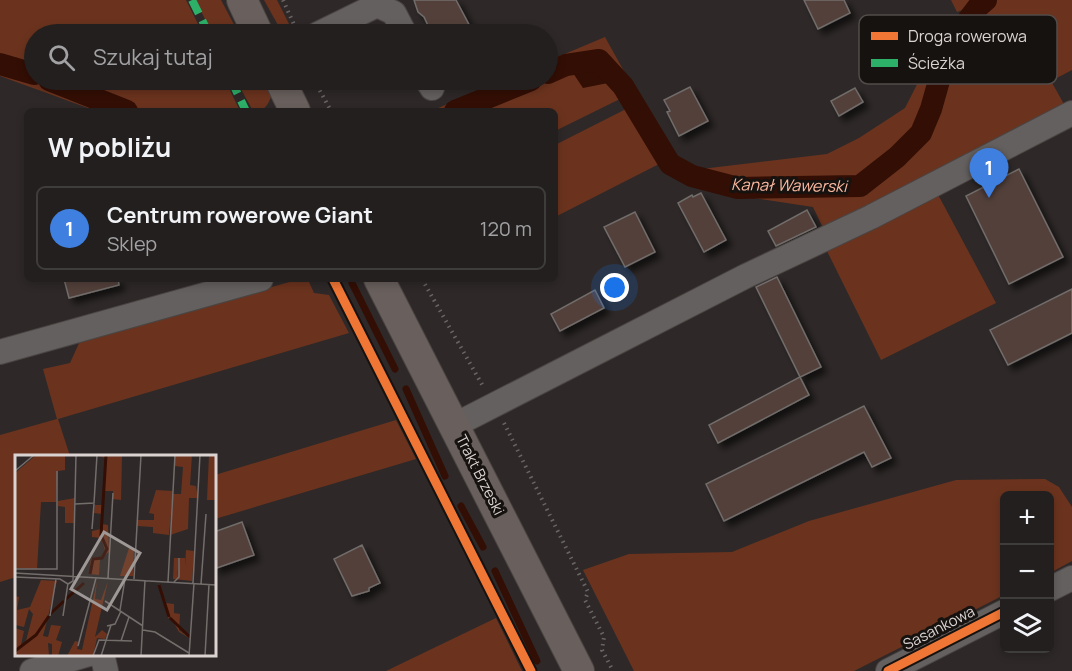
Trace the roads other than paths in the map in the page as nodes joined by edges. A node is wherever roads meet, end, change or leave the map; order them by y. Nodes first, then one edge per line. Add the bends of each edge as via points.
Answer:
1 (242, 0) edge
2 (253, 24) edge
3 (338, 24) edge
4 (400, 24) edge
5 (285, 90) edge
6 (294, 108) edge
7 (1072, 113) edge
8 (250, 282) edge
9 (381, 282) edge
10 (0, 352) edge
11 (455, 425) junction
12 (1072, 578) edge
13 (1054, 587) edge
14 (1000, 615) edge
15 (82, 656) edge
16 (102, 656) edge
17 (572, 669) edge
18 (32, 671) edge
19 (106, 671) edge
20 (888, 671) edge

1 - 2 main road
3 - 4 street via 377,5 394,13
5 - 6 main road
7 - 11 street
8 - 10 street
9 - 11 main road, Trakt Brzeski
11 - 17 main road, Trakt Brzeski
12 - 13 street
14 - 20 street, Sasankowa
15 - 18 street
16 - 19 street

